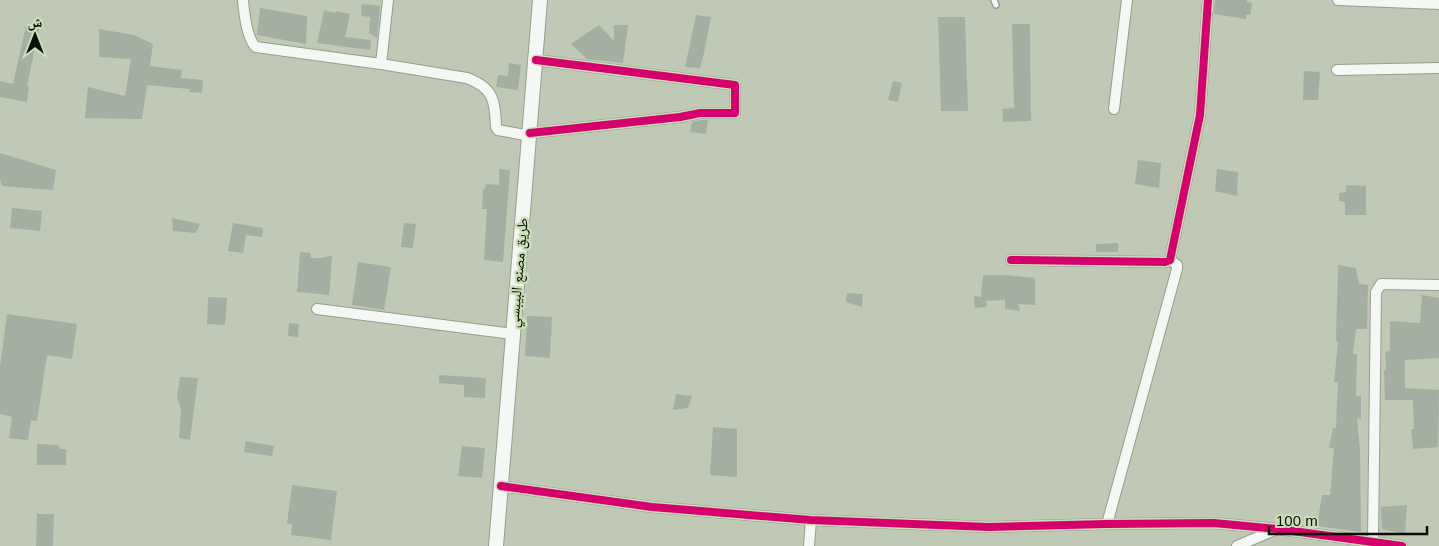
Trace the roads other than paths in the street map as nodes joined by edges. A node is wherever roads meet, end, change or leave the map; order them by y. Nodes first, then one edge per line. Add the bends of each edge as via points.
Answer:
1 (243, 0) edge
2 (388, 0) edge
3 (540, 0) edge
4 (1128, 0) edge
5 (1208, 0) edge
6 (1338, 0) edge
7 (1439, 4) edge
8 (536, 60) junction
9 (381, 64) junction
10 (1439, 68) edge
11 (1337, 70) dead end
12 (1114, 109) dead end
13 (530, 134) junction
14 (1010, 260) dead end
15 (1170, 260) junction
16 (1439, 285) edge
17 (317, 309) dead end
18 (513, 334) junction
19 (501, 486) junction
20 (811, 520) junction
21 (1107, 524) junction
22 (1278, 529) junction
23 (1373, 542) junction
24 (496, 546) edge
25 (808, 546) edge
26 (1237, 546) edge
27 (1402, 546) edge

1 - 9 street via 250,37 256,47
2 - 9 street
3 - 8 main road, طريق مصنع البيبسي
4 - 12 street
5 - 15 street via 1200,115
6 - 7 street
8 - 13 main road, طريق مصنع البيبسي
8 - 13 street via 735,85 735,113 700,113
9 - 13 street via 475,81 494,100 498,130
10 - 11 street
13 - 18 main road, طريق مصنع البيبسي
14 - 15 street
15 - 21 street via 1178,269
16 - 23 street via 1380,284 1376,292
17 - 18 street
18 - 19 main road, طريق مصنع البيبسي
19 - 20 street via 652,507
19 - 24 main road, طريق مصنع البيبسي
20 - 21 street via 990,527
20 - 25 street
21 - 22 street via 1214,523
22 - 23 street
22 - 26 street
23 - 27 street

